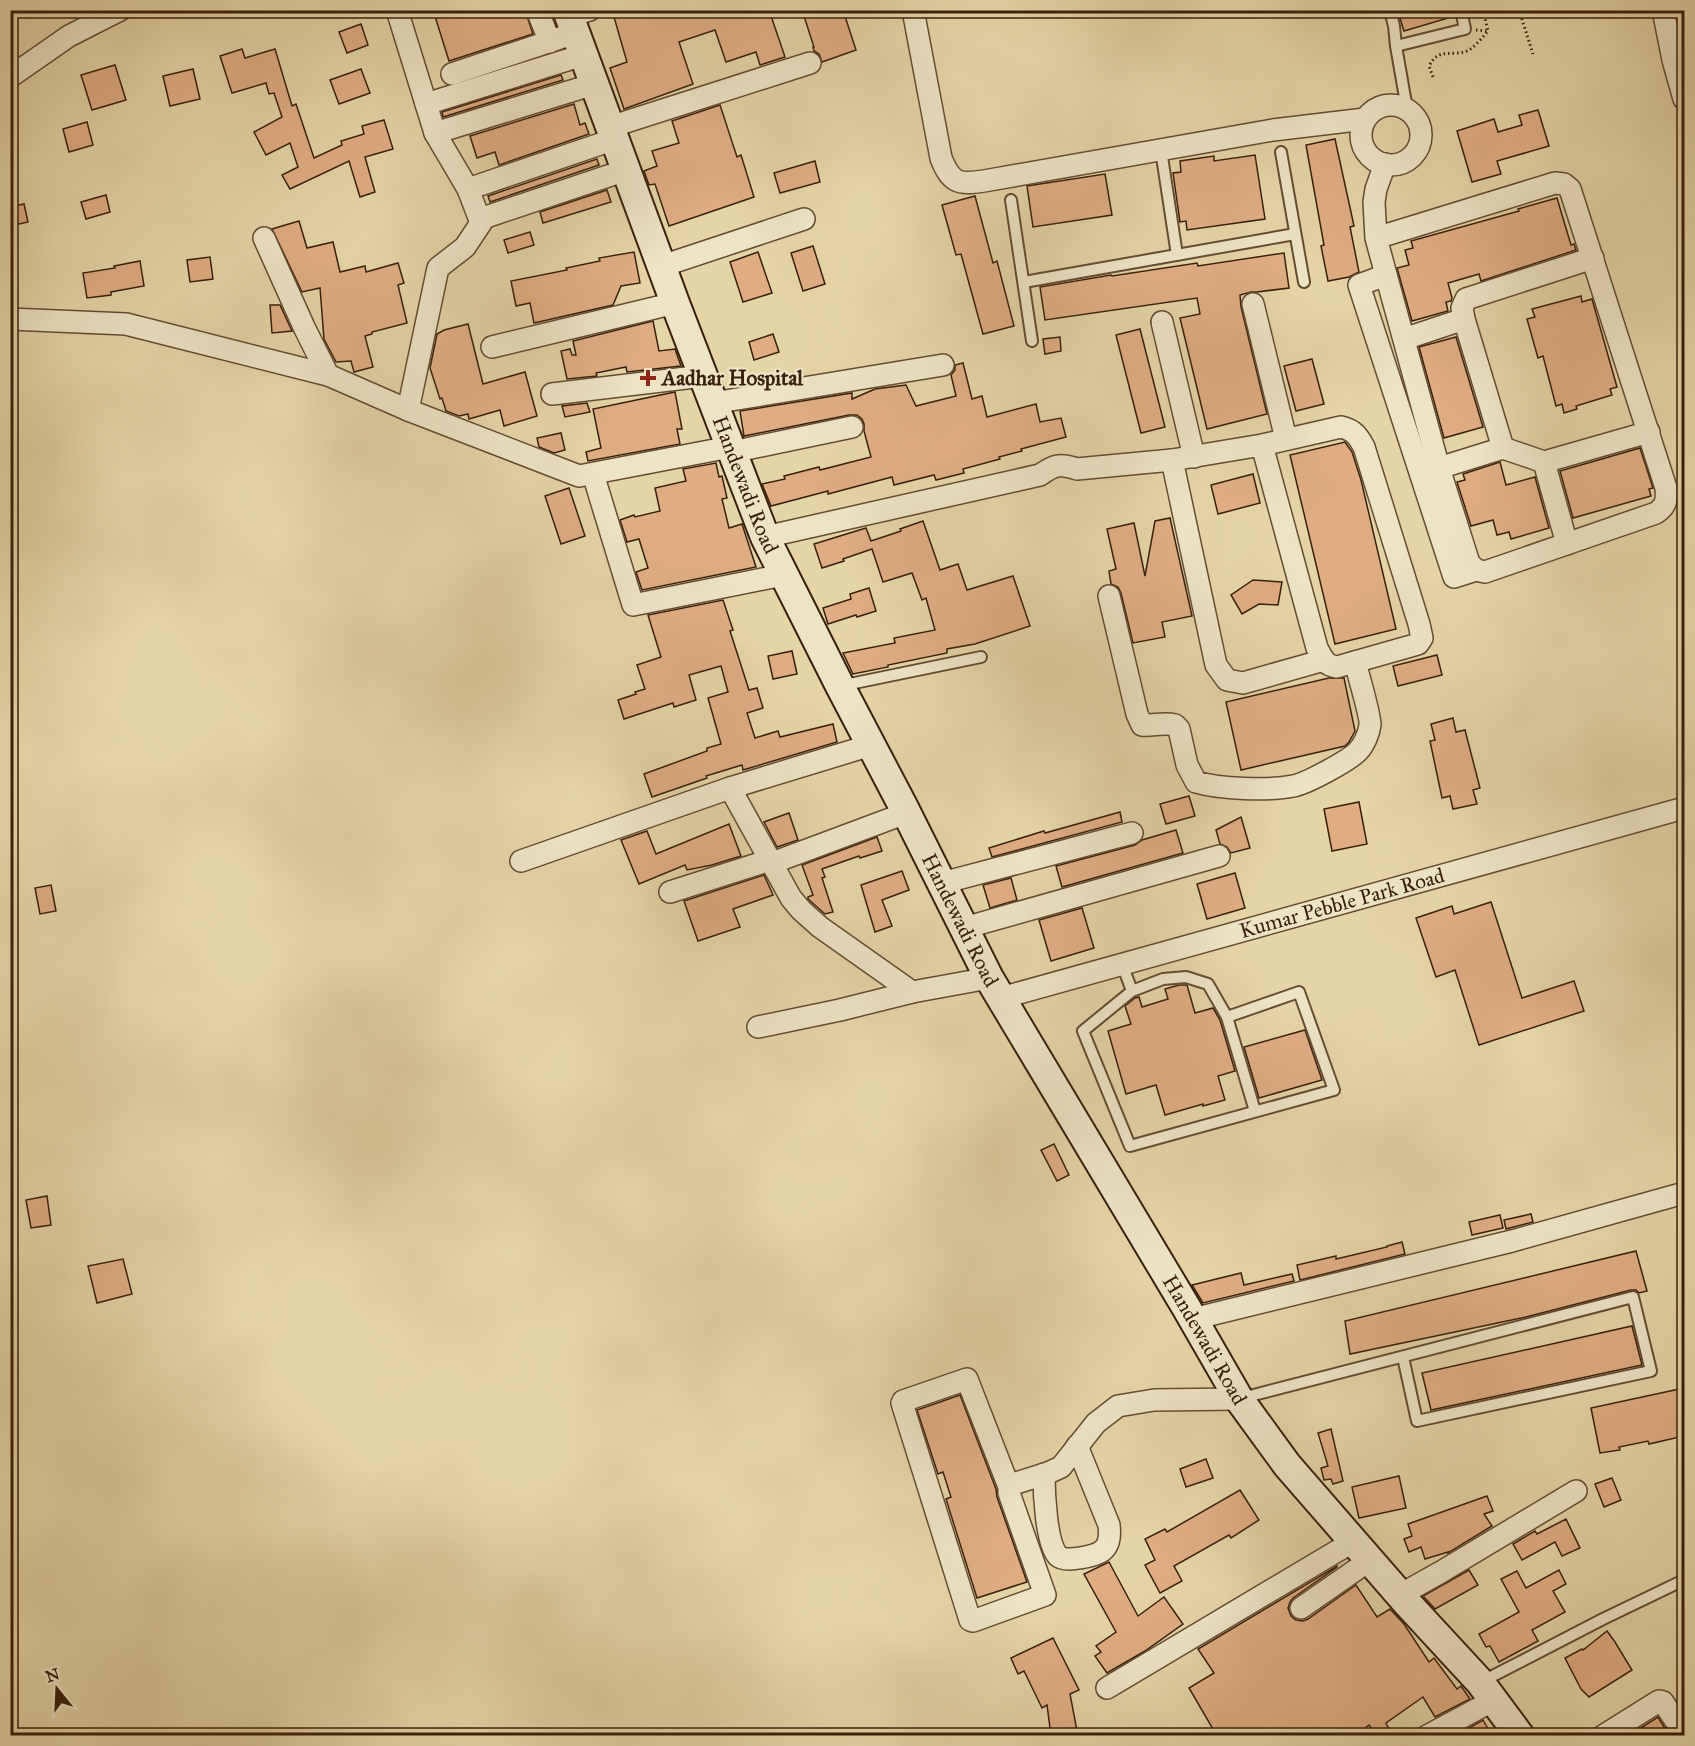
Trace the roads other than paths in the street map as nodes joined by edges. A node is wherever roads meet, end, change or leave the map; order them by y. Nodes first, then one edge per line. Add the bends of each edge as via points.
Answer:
1 (120, 10) edge
2 (398, 10) edge
3 (537, 10) edge
4 (913, 10) edge
5 (1390, 10) edge
6 (1461, 10) edge
7 (1663, 10) edge
8 (572, 28) edge
9 (1396, 46) junction
10 (810, 63) dead end
11 (453, 74) dead end
12 (10, 77) edge
13 (594, 84) junction
14 (1684, 99) edge
15 (426, 104) junction
16 (1407, 109) junction
17 (1365, 119) junction
18 (435, 133) junction
19 (613, 133) junction
20 (1161, 150) junction
21 (1281, 152) dead end
22 (1385, 164) junction
23 (626, 170) junction
24 (468, 189) junction
25 (1011, 200) dead end
26 (480, 219) junction
27 (804, 219) dead end
28 (1295, 234) junction
29 (264, 238) dead end
30 (1376, 238) junction
31 (1177, 255) junction
32 (1593, 258) junction
33 (662, 266) junction
34 (1386, 275) junction
35 (1024, 282) junction
36 (1304, 282) dead end
37 (675, 303) junction
38 (1253, 304) dead end
39 (11, 318) edge
40 (1464, 320) junction
41 (1162, 322) dead end
42 (1404, 339) junction
43 (1032, 341) dead end
44 (492, 347) dead end
45 (943, 365) dead end
46 (328, 375) junction
47 (703, 376) junction
48 (552, 394) dead end
49 (713, 403) junction
50 (408, 410) junction
51 (852, 427) dead end
52 (1649, 432) junction
53 (1286, 439) junction
54 (1262, 444) junction
55 (1503, 448) junction
56 (731, 449) junction
57 (1194, 456) junction
58 (1172, 460) junction
59 (1544, 462) junction
60 (1439, 468) junction
61 (593, 474) junction
62 (765, 537) junction
63 (1567, 544) junction
64 (1476, 570) junction
65 (783, 574) junction
66 (1109, 596) dead end
67 (981, 657) dead end
68 (1324, 660) junction
69 (1355, 662) junction
70 (840, 686) junction
71 (871, 745) junction
72 (730, 788) junction
73 (1684, 808) edge
74 (906, 813) junction
75 (1132, 833) dead end
76 (1219, 856) dead end
77 (521, 861) dead end
78 (771, 861) junction
79 (942, 884) junction
80 (670, 892) dead end
81 (964, 928) junction
82 (1122, 964) junction
83 (995, 988) junction
84 (1132, 991) junction
85 (912, 992) junction
86 (1227, 1017) junction
87 (758, 1027) dead end
88 (1255, 1112) junction
89 (1684, 1192) edge
90 (1193, 1319) junction
91 (1403, 1357) junction
92 (1239, 1399) junction
93 (1077, 1446) junction
94 (1044, 1474) junction
95 (1009, 1487) junction
96 (1576, 1491) dead end
97 (1362, 1550) junction
98 (1684, 1580) edge
99 (1400, 1595) junction
100 (1301, 1608) dead end
101 (1107, 1688) dead end
102 (1487, 1691) junction
103 (1681, 1723) edge
104 (1427, 1736) edge
105 (1521, 1736) edge
106 (1603, 1736) edge

1 - 12 street via 69,36
2 - 15 street
3 - 8 street
4 - 20 street via 941,158 947,173 956,181 971,183
5 - 9 lane
6 - 9 lane via 1466,28
7 - 14 street
8 - 11 street
8 - 13 main road, Handewadi Road
8 - 15 street
9 - 16 lane
10 - 19 street
13 - 18 street
13 - 19 main road, Handewadi Road
15 - 18 street
16 - 17 street via 1384,105
16 - 22 street via 1420,128 1416,151 1397,164
17 - 20 street
17 - 22 street via 1361,141 1374,160
18 - 24 street
19 - 23 main road, Handewadi Road
19 - 24 street
20 - 31 lane
21 - 28 lane
22 - 30 street via 1374,202
23 - 26 street
23 - 33 main road, Handewadi Road
24 - 26 street
25 - 35 lane
26 - 50 street via 465,248 438,268
27 - 33 street
28 - 31 lane
28 - 36 lane
29 - 46 street
30 - 32 street via 1555,183 1570,189
30 - 34 street
31 - 35 lane
32 - 40 street via 1466,299 1462,308
32 - 52 street
33 - 37 main road, Handewadi Road
34 - 42 street
34 - 64 street via 1359,285 1454,577
35 - 43 lane
37 - 44 street
37 - 47 main road, Handewadi Road
38 - 53 street
39 - 46 street via 126,324
40 - 42 street
40 - 55 street
41 - 57 street
42 - 60 street
45 - 49 street
46 - 50 street
47 - 48 street
47 - 49 main road, Handewadi Road
49 - 56 main road, Handewadi Road
50 - 61 street via 579,476
51 - 56 street
52 - 59 street
52 - 63 street via 1666,488 1665,507
53 - 54 street
53 - 69 street via 1334,427 1352,429 1364,447 1395,547 1422,638 1410,648
54 - 57 street
54 - 68 street via 1317,648
55 - 59 street
55 - 60 street
56 - 61 street
56 - 62 main road, Handewadi Road
57 - 58 street
58 - 62 street via 1077,469 1064,465 1040,475
58 - 68 street via 1216,664 1227,680 1243,683
59 - 63 street
60 - 64 street via 1465,554
61 - 65 street via 633,605
62 - 65 main road, Handewadi Road
63 - 64 street via 1485,572
65 - 70 main road, Handewadi Road
66 - 69 street via 1142,725 1175,724 1196,782 1211,786 1294,786 1321,775 1358,751 1371,724
67 - 70 lane
68 - 69 street via 1337,667
70 - 71 main road, Handewadi Road
71 - 72 street
71 - 74 main road, Handewadi Road
72 - 77 street
72 - 78 street
73 - 82 street, Kumar Pebble Park Road
74 - 78 street
74 - 79 main road, Handewadi Road
75 - 79 street
76 - 81 street
78 - 80 street
78 - 85 street via 801,910
79 - 81 main road, Handewadi Road
81 - 83 main road, Handewadi Road
82 - 83 street, Kumar Pebble Park Road
82 - 84 lane
83 - 85 street, Kumar Pebble Park Road
83 - 90 main road, Handewadi Road
84 - 86 lane via 1163,979 1185,976 1209,984
84 - 88 lane via 1083,1031 1130,1146
85 - 87 street, Kumar Pebble Park Road
86 - 88 lane
86 - 88 lane via 1299,992 1334,1090
89 - 90 street via 1512,1241
90 - 92 main road, Handewadi Road
91 - 91 lane via 1417,1421 1651,1371 1633,1297
91 - 92 lane
92 - 93 street via 1154,1400 1118,1406
92 - 97 main road, Handewadi Road via 1287,1466
93 - 94 street via 1061,1467
93 - 94 street via 1109,1525 1110,1535 1102,1551 1071,1560 1057,1555 1044,1500
94 - 95 street
95 - 95 street via 967,1379 903,1401 973,1621 1045,1595
96 - 99 street
97 - 99 main road, Handewadi Road
97 - 100 street
97 - 101 street
98 - 102 lane via 1603,1618
99 - 102 main road, Handewadi Road
102 - 104 street
102 - 105 main road, Handewadi Road
103 - 106 street via 1659,1701

